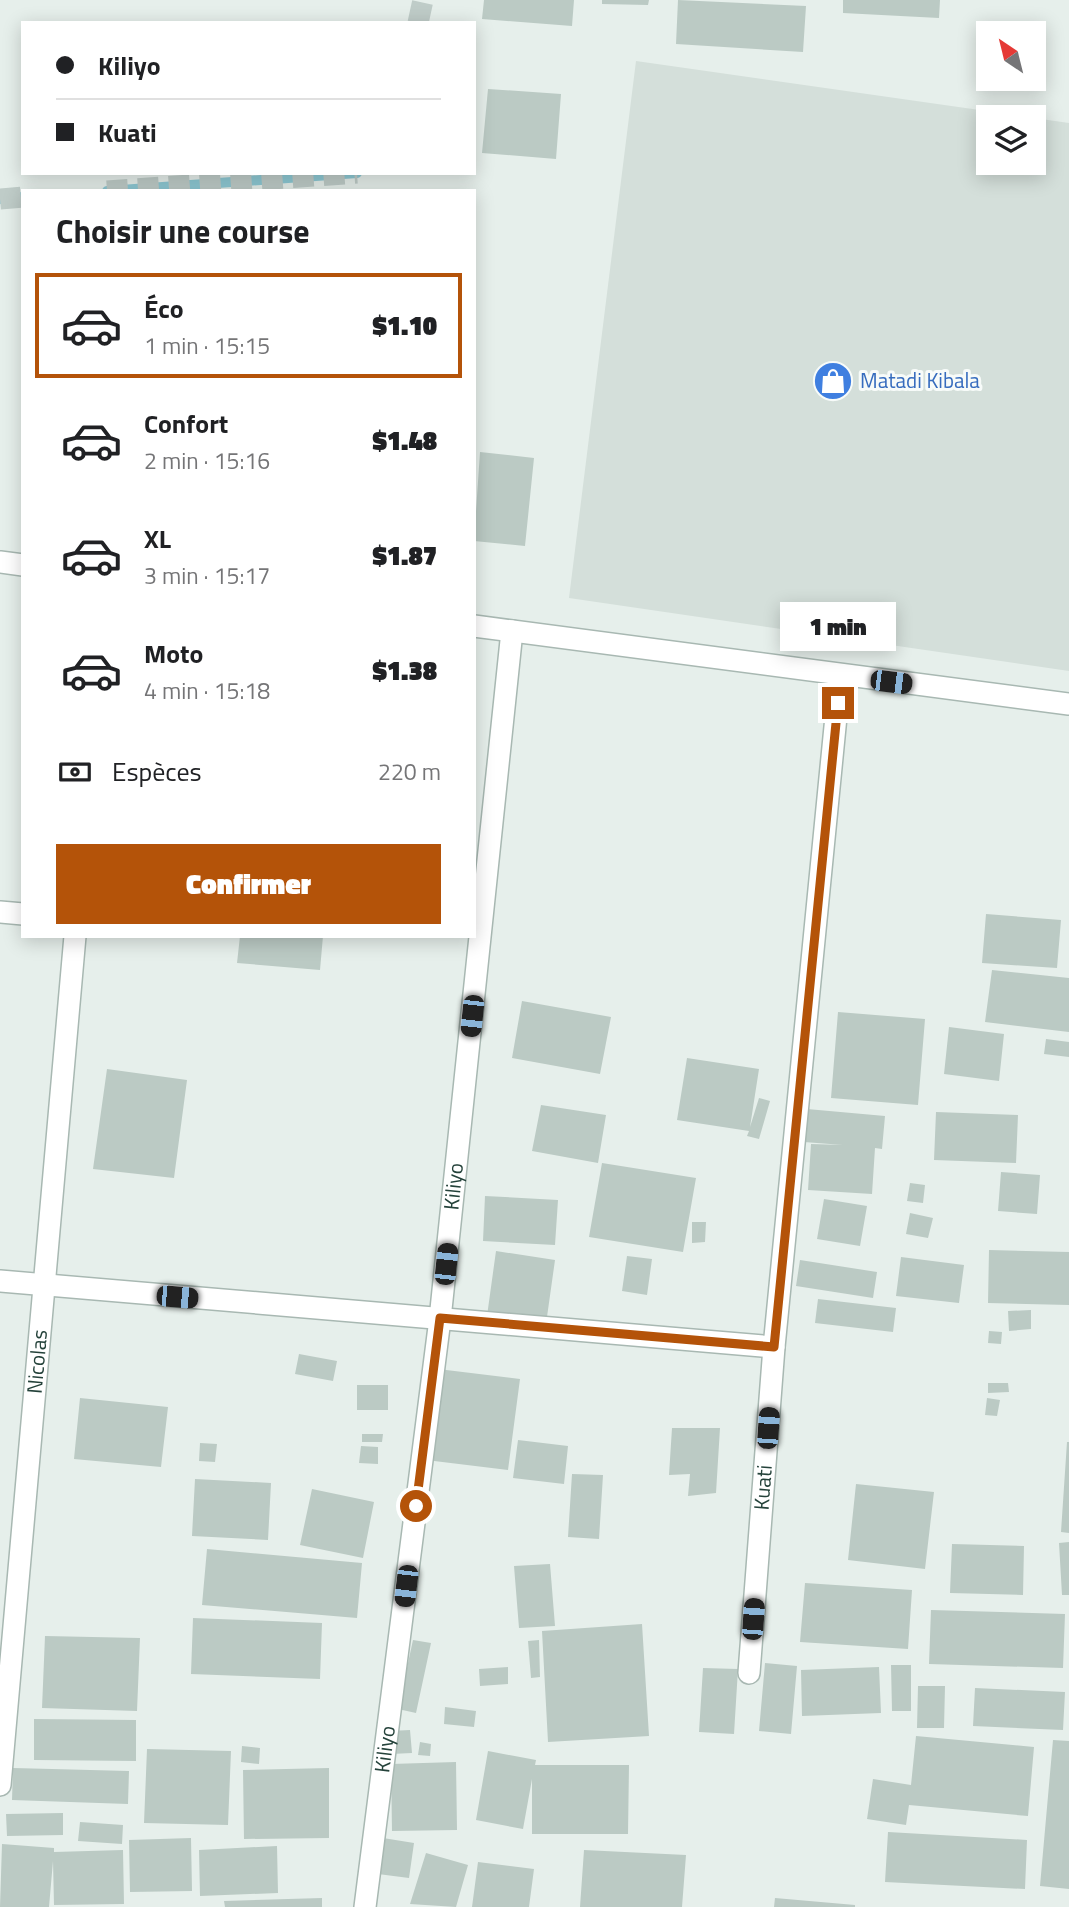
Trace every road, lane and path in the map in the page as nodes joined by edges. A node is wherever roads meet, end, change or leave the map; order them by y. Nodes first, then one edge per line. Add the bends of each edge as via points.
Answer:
1 (0, 562) edge
2 (21, 565) edge
3 (476, 626) edge
4 (512, 631) junction
5 (840, 676) junction
6 (1069, 704) edge
7 (0, 912) edge
8 (21, 914) edge
9 (75, 938) edge
10 (0, 1281) edge
11 (45, 1286) junction
12 (440, 1318) junction
13 (774, 1347) junction
14 (748, 1673) dead end
15 (0, 1785) edge
16 (365, 1907) edge

1 - 2 street
3 - 4 street
4 - 5 street
4 - 12 street, Kiliyo
5 - 6 street
5 - 13 street, Kuati
7 - 8 street
9 - 11 street, Nicolas
10 - 11 street
11 - 12 street
11 - 15 street, Nicolas
12 - 13 street
12 - 16 street, Kiliyo
13 - 14 street, Kuati

